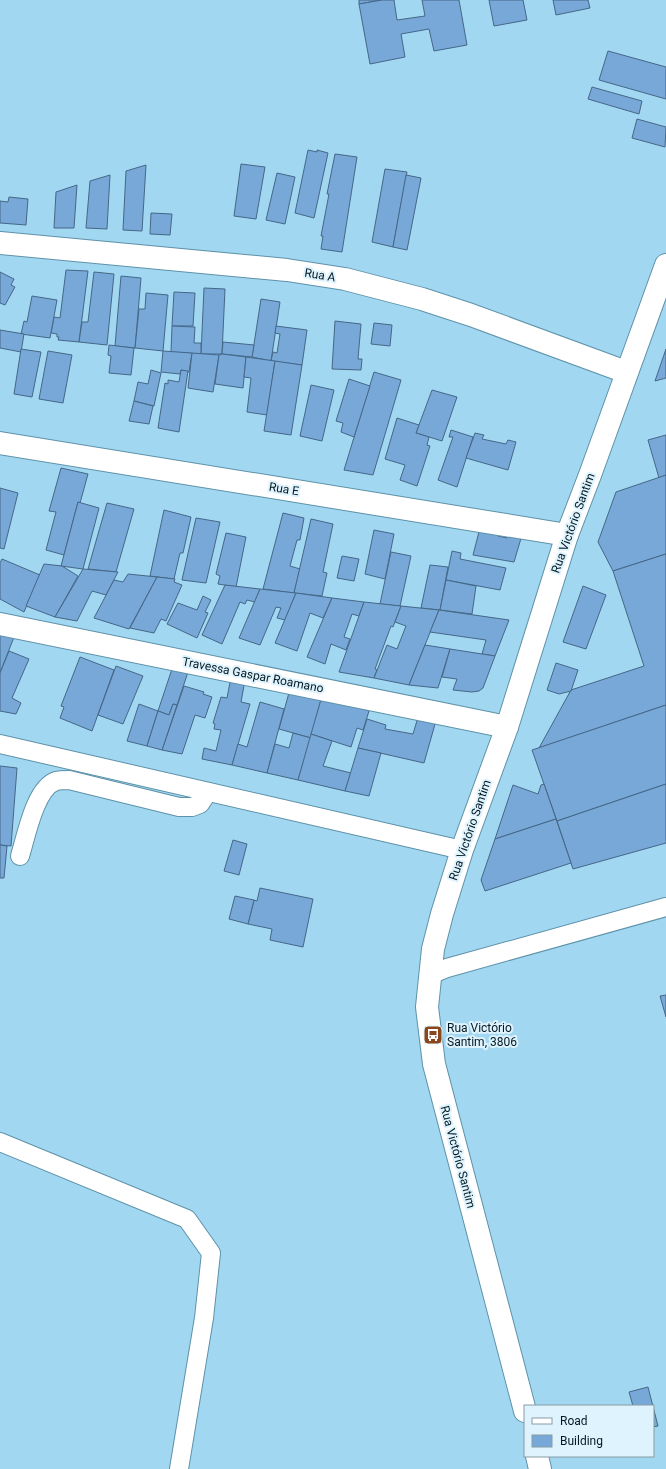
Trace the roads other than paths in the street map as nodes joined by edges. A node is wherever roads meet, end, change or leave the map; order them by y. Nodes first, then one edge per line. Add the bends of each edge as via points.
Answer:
1 (0, 244) edge
2 (666, 265) edge
3 (626, 372) junction
4 (0, 443) edge
5 (567, 535) junction
6 (0, 624) edge
7 (507, 727) junction
8 (0, 744) edge
9 (208, 792) junction
10 (462, 850) junction
11 (20, 856) dead end
12 (666, 907) edge
13 (430, 974) junction
14 (0, 1142) edge
15 (524, 1407) edge
16 (537, 1457) edge
17 (179, 1469) edge
18 (540, 1469) edge

1 - 3 street, Rua A via 287,270 345,279 471,315
2 - 3 street, Rua Victório Santim
3 - 5 street, Rua Victório Santim
4 - 5 street, Rua E
5 - 7 street, Rua Victório Santim
6 - 7 street, Travessa Gaspar Roamano
7 - 10 street, Rua Victório Santim
8 - 9 lane
9 - 10 lane
9 - 11 lane via 200,804 180,807 69,780 56,781 45,788 37,802
10 - 13 street, Rua Victório Santim via 433,949
12 - 13 lane
13 - 15 street, Rua Victório Santim via 427,1007 434,1064
14 - 17 lane via 187,1219 211,1253 204,1318
16 - 18 street

